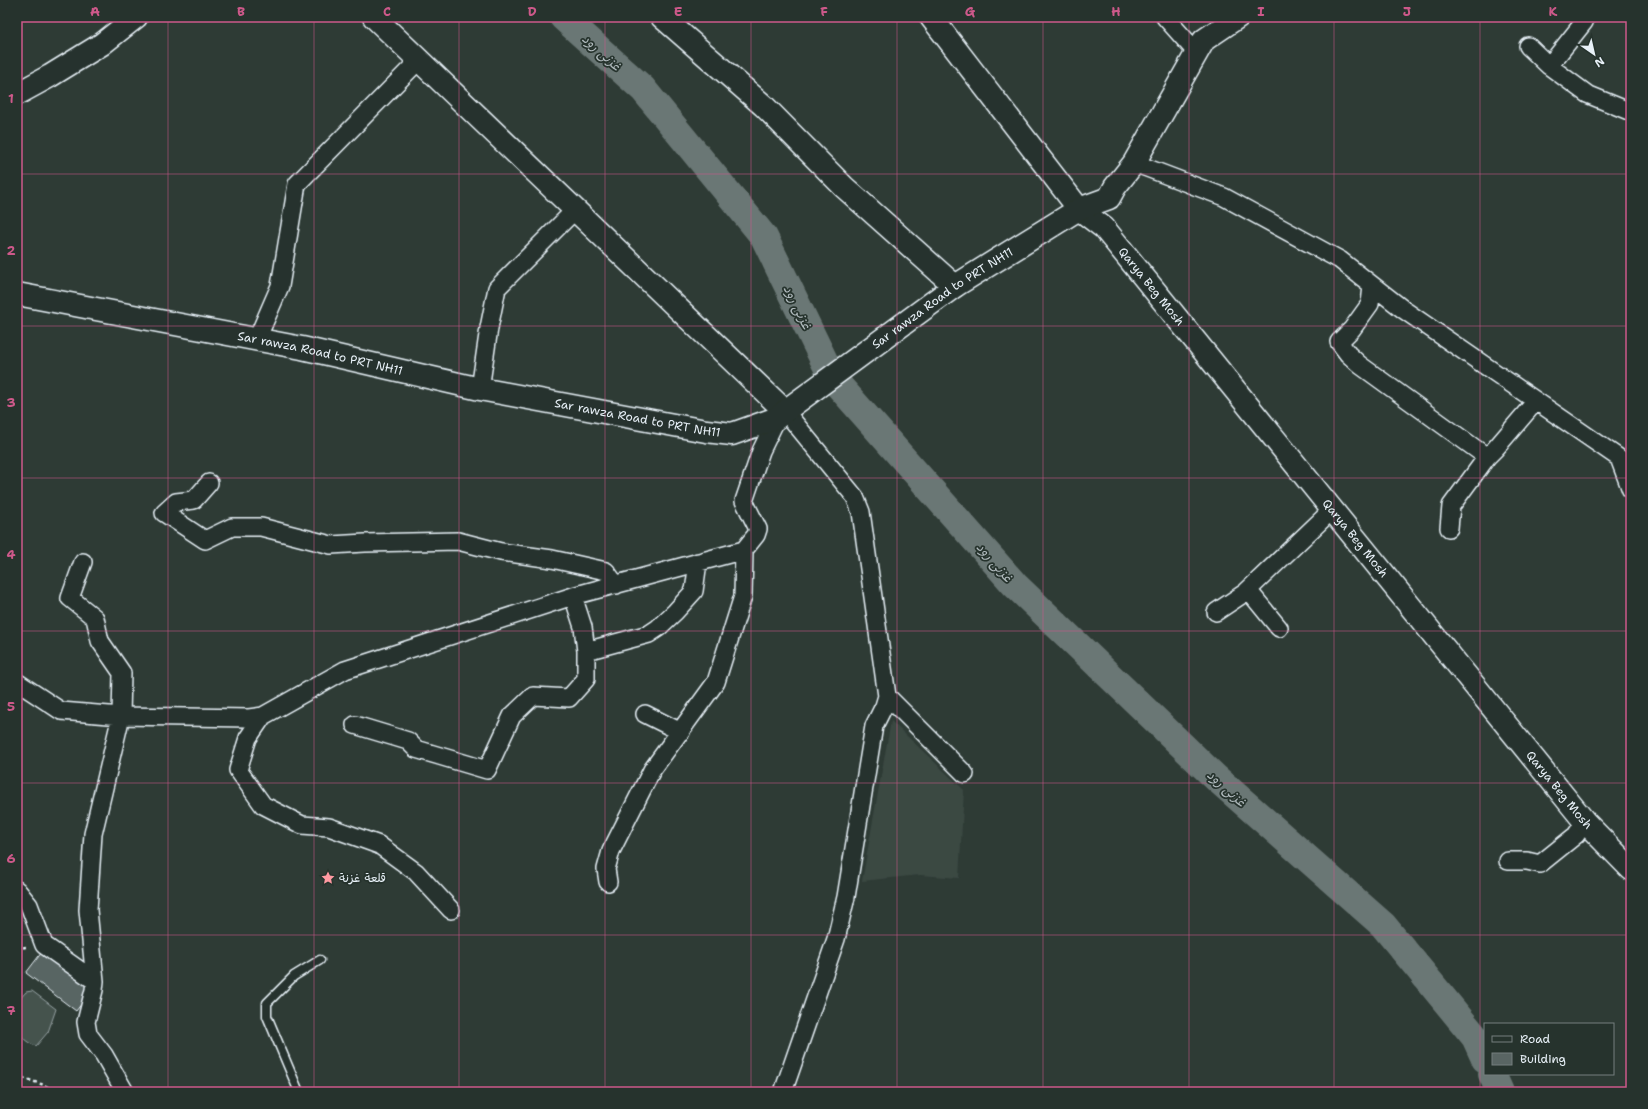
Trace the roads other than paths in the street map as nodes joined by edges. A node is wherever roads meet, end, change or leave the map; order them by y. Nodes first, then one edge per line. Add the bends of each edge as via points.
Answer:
1 (136, 17) edge
2 (374, 17) edge
3 (662, 17) edge
4 (931, 17) edge
5 (1165, 17) edge
6 (1238, 17) edge
7 (1586, 17) edge
8 (1528, 46) dead end
9 (1197, 53) junction
10 (419, 60) junction
11 (1549, 66) junction
12 (17, 94) edge
13 (1631, 112) edge
14 (1134, 163) junction
15 (1079, 209) junction
16 (575, 210) junction
17 (955, 286) junction
18 (1372, 286) junction
19 (17, 294) edge
20 (257, 339) junction
21 (480, 389) junction
22 (1536, 401) junction
23 (787, 410) junction
24 (1487, 457) junction
25 (209, 483) dead end
26 (1631, 490) edge
27 (1332, 510) junction
28 (1450, 528) dead end
29 (744, 550) junction
30 (83, 562) dead end
31 (698, 562) junction
32 (616, 585) junction
33 (1248, 590) junction
34 (573, 596) junction
35 (1216, 612) dead end
36 (1278, 628) dead end
37 (586, 651) junction
38 (17, 682) edge
39 (887, 696) junction
40 (645, 714) dead end
41 (121, 716) junction
42 (263, 716) junction
43 (355, 725) dead end
44 (681, 732) junction
45 (965, 774) dead end
46 (1585, 822) junction
47 (1508, 861) dead end
48 (1631, 869) edge
49 (608, 882) dead end
50 (17, 890) edge
51 (451, 910) dead end
52 (320, 960) dead end
53 (95, 981) junction
54 (125, 1092) edge
55 (299, 1092) edge
56 (783, 1092) edge

1 - 12 street via 102,44
2 - 10 street
3 - 17 street via 764,106 844,187
4 - 15 street
5 - 9 street
6 - 9 street, Sar rawza Road to PRT NH11 via 1204,40
7 - 11 street
8 - 11 street
9 - 14 street, Sar rawza Road to PRT NH11
10 - 16 street
10 - 20 street via 297,184 280,286
11 - 13 street via 1587,94
14 - 15 street, Sar rawza Road to PRT NH11 via 1109,198
14 - 18 street via 1224,197 1340,260
15 - 17 street, Sar rawza Road to PRT NH11
15 - 27 street, Qarya Beg Mosh via 1104,228
16 - 21 street via 497,288
16 - 23 street
17 - 23 street, Sar rawza Road to PRT NH11
18 - 22 street
18 - 24 street via 1370,304 1339,342 1360,365
19 - 20 street, Sar rawza Road to PRT NH11
20 - 21 street, Sar rawza Road to PRT NH11
21 - 23 street, Sar rawza Road to PRT NH11 via 732,434
22 - 24 street
22 - 26 street via 1619,458
23 - 29 street via 761,451 744,501 758,529
23 - 39 street via 854,497 861,512
24 - 28 street via 1451,506
25 - 32 street via 194,500 176,502 164,513 205,540 232,527 261,527 331,545 458,541 501,552 606,571
27 - 33 street
27 - 46 street, Qarya Beg Mosh
29 - 31 street
29 - 44 street via 744,596 716,682
30 - 41 street via 70,598 95,618 100,641 122,673
31 - 32 street
31 - 37 street via 694,591 658,628 648,634
32 - 34 street
33 - 35 street
33 - 36 street
34 - 37 street via 583,627
34 - 42 street via 345,670
37 - 43 street via 586,679 569,698 533,696 512,716 487,770 416,749 408,741
38 - 41 street via 61,711
39 - 45 street
39 - 56 street via 874,726 846,897 836,939
40 - 44 street
41 - 42 street
41 - 53 street via 93,834 88,910
42 - 51 street via 248,738 238,770 263,805 302,825 329,827 379,845 416,872
44 - 49 street via 652,770 611,851 606,869
46 - 47 street via 1576,835 1540,864
46 - 48 street, Qarya Beg Mosh
50 - 53 street via 29,905 44,945
52 - 55 lane via 294,976 267,1003 267,1016
53 - 54 street via 86,1022 88,1034 104,1055

